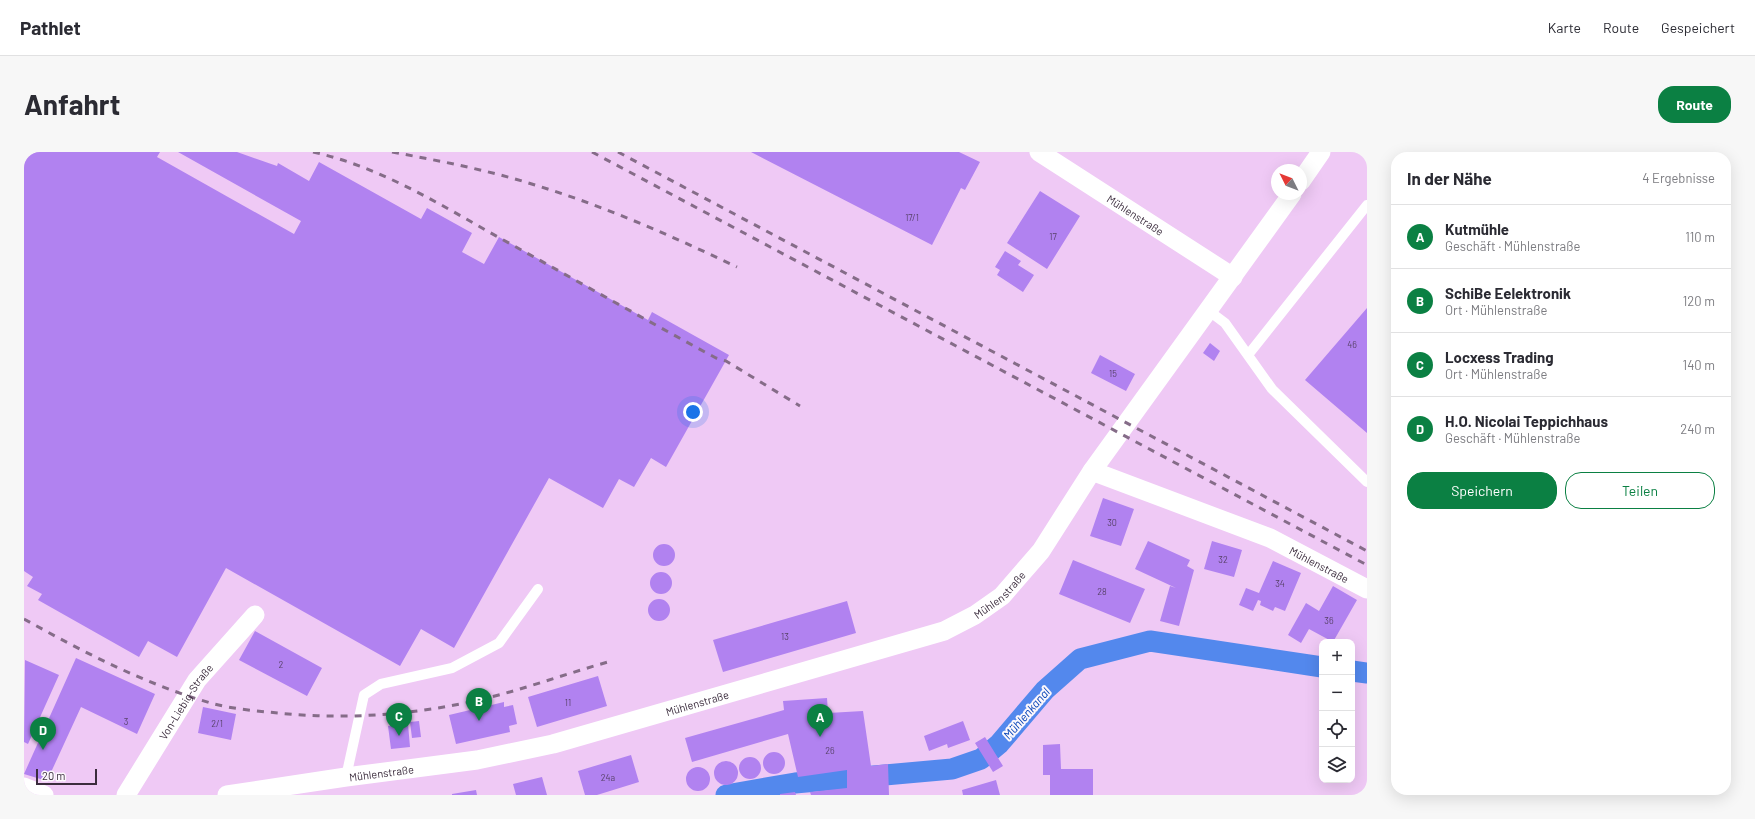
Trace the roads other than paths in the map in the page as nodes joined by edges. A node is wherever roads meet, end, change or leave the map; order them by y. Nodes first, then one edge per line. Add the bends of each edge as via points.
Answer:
1 (1039, 152) edge
2 (1321, 152) edge
3 (1307, 172) edge
4 (1288, 200) edge
5 (1367, 206) edge
6 (1233, 277) junction
7 (1209, 311) junction
8 (1248, 355) junction
9 (1092, 471) junction
10 (1367, 482) edge
11 (538, 589) dead end
12 (1367, 589) edge
13 (255, 615) dead end
14 (346, 777) junction
15 (24, 787) edge
16 (44, 795) edge
17 (126, 795) edge
18 (227, 795) edge

1 - 6 street, Mühlenstraße
2 - 3 street
4 - 6 street, Mühlenstraße
5 - 8 lane
6 - 7 street, Mühlenstraße
7 - 8 lane via 1225,323
7 - 9 street, Mühlenstraße
8 - 10 lane via 1272,388
9 - 12 street, Mühlenstraße via 1270,538
9 - 14 street, Mühlenstraße via 1041,550 1002,596 975,615 944,631 553,744 477,760
11 - 14 lane via 499,643 452,668 381,684 364,695
13 - 17 street, Von-Liebig-Straße via 197,680
14 - 18 street, Mühlenstraße
15 - 16 street

